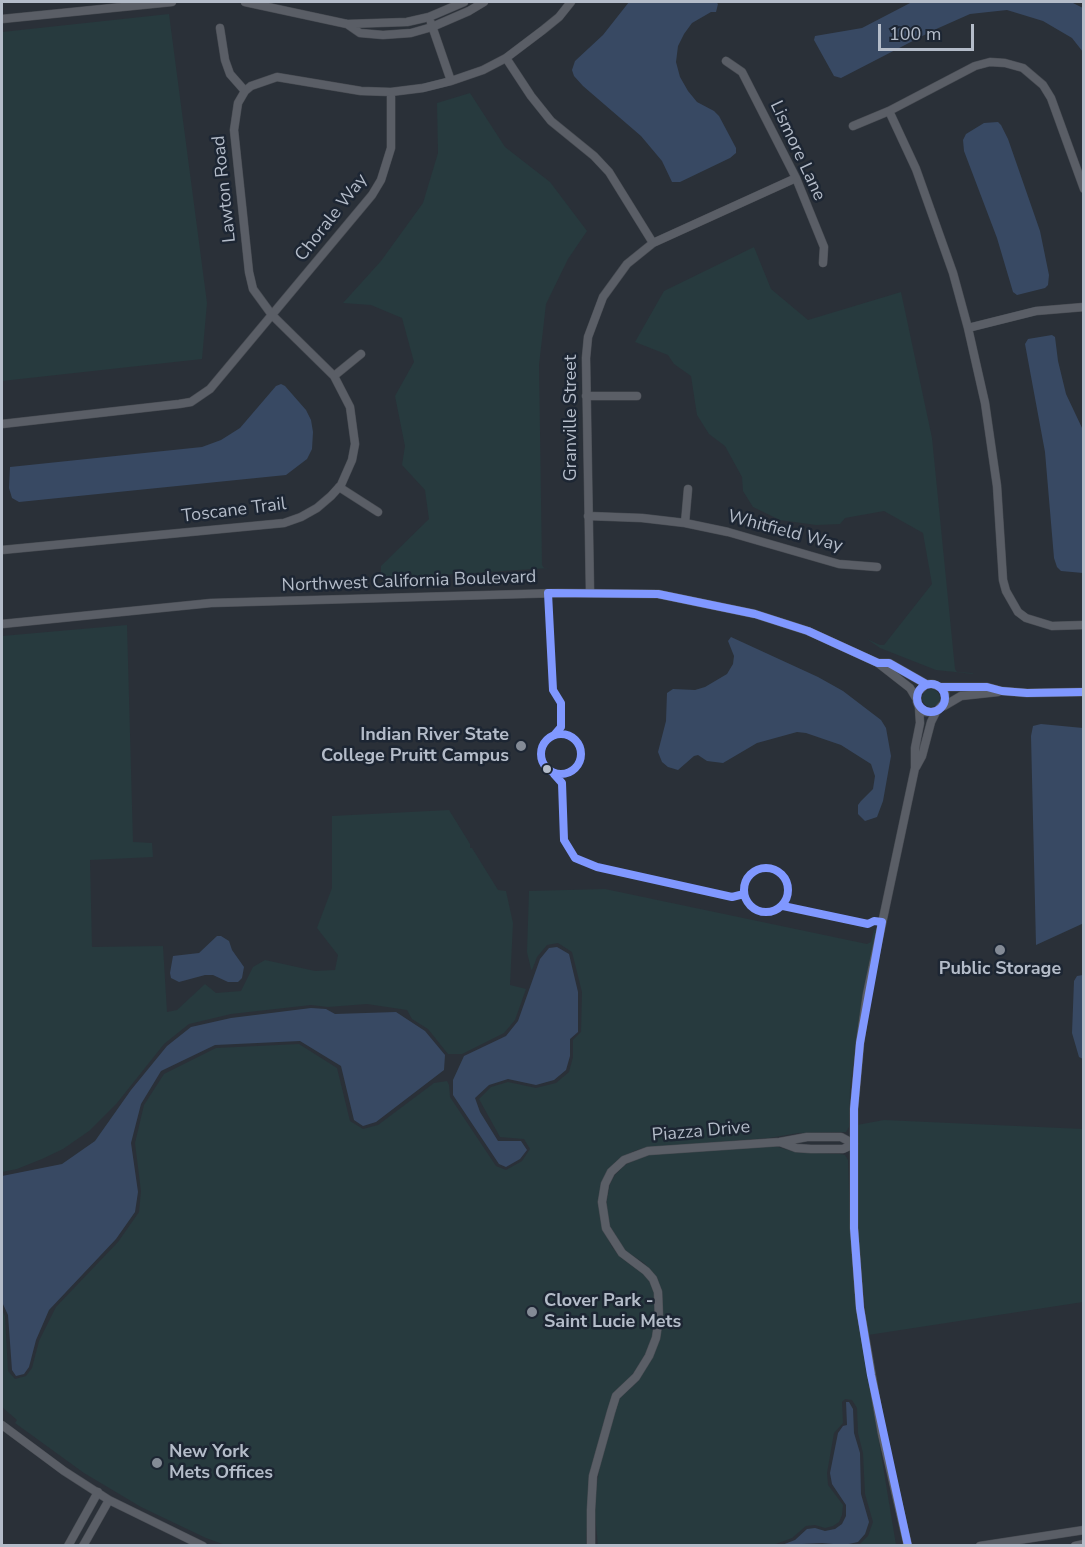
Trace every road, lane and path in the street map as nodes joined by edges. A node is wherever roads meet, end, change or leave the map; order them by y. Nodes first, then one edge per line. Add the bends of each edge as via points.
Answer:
1 (172, 2) edge
2 (245, 2) edge
3 (464, 2) edge
4 (484, 2) edge
5 (571, 2) edge
6 (139, 3) edge
7 (429, 18) junction
8 (2, 19) edge
9 (347, 24) junction
10 (432, 27) junction
11 (220, 28) dead end
12 (506, 58) junction
13 (726, 61) dead end
14 (451, 81) junction
15 (244, 91) junction
16 (391, 92) junction
17 (889, 111) junction
18 (853, 126) dead end
19 (796, 178) junction
20 (1083, 189) edge
21 (653, 243) junction
22 (823, 263) dead end
23 (1083, 307) edge
24 (272, 315) junction
25 (968, 328) junction
26 (361, 354) dead end
27 (334, 376) junction
28 (586, 396) junction
29 (637, 396) dead end
30 (2, 424) edge
31 (339, 488) junction
32 (688, 489) dead end
33 (378, 512) dead end
34 (588, 516) junction
35 (685, 523) junction
36 (2, 550) edge
37 (877, 567) dead end
38 (590, 592) junction
39 (1018, 612) junction
40 (1011, 619) dead end
41 (2, 624) edge
42 (1083, 625) edge
43 (878, 663) junction
44 (926, 684) junction
45 (940, 687) junction
46 (1002, 691) junction
47 (1083, 692) edge
48 (916, 698) junction
49 (943, 706) junction
50 (919, 707) junction
51 (936, 712) junction
52 (915, 768) junction
53 (780, 1142) junction
54 (854, 1144) junction
55 (2, 1425) edge
56 (98, 1492) junction
57 (109, 1500) junction
58 (1083, 1530) edge
59 (1083, 1544) edge
60 (68, 1545) edge
61 (83, 1545) edge
62 (203, 1545) edge
63 (591, 1545) edge
64 (908, 1545) edge
65 (980, 1545) edge
66 (1075, 1545) edge

1 - 6 street
2 - 9 street
3 - 7 street
4 - 10 street
5 - 12 street
6 - 8 street
7 - 9 street
7 - 10 street
9 - 10 street via 360,33 383,35
10 - 14 street
11 - 15 street via 230,74
12 - 14 street
12 - 21 street via 551,121 609,172
13 - 19 street, Lismore Lane via 742,72
14 - 16 street
15 - 16 street via 277,76 361,91
15 - 24 street, Lawton Road via 234,130 249,272 253,289
16 - 24 street, Chorale Way via 391,148 381,180
17 - 18 street
17 - 20 street via 975,66 990,62 1023,68 1043,85 1051,98
17 - 25 street via 920,180
19 - 21 street, Granville Street
19 - 22 street, Lismore Lane via 824,247
21 - 28 street, Granville Street via 614,280 599,304 588,338
23 - 25 street via 1036,311
24 - 27 street, Toscane Trail
24 - 30 street via 210,389 191,402
25 - 39 street via 985,403 997,486 1003,580
26 - 27 street
27 - 31 street, Toscane Trail via 350,407 355,444
28 - 29 street
28 - 34 street, Granville Street
31 - 33 street
31 - 36 street, Toscane Trail via 317,508 284,523
32 - 35 street
34 - 35 street, Whitfield Way
34 - 38 street, Granville Street
35 - 37 street, Whitfield Way via 839,564
38 - 41 street, Northwest California Boulevard via 211,603
38 - 43 street, Northwest California Boulevard via 658,594 755,614 808,631
39 - 40 street
39 - 42 street via 1045,625
43 - 44 street, Northwest California Boulevard via 890,663
43 - 48 street, Northwest California Boulevard via 910,688
44 - 45 street
44 - 48 street
45 - 46 street via 987,687
45 - 49 street via 946,697
46 - 47 street
46 - 49 street via 961,696
48 - 50 street
49 - 51 street
50 - 51 street
50 - 52 street
51 - 52 street
52 - 54 street via 867,994 854,1109
53 - 54 street, Piazza Drive via 811,1149 843,1149
53 - 54 street, Piazza Drive via 801,1137 840,1137
53 - 63 street, Piazza Drive via 648,1151 624,1161 605,1184 602,1202 606,1228 622,1253 653,1279 659,1318 649,1356 636,1377 616,1396 611,1412 593,1476
54 - 64 street via 854,1228 860,1308 882,1434
55 - 56 street
56 - 57 street
56 - 60 street
57 - 61 street
57 - 62 street
58 - 65 street
59 - 66 street

